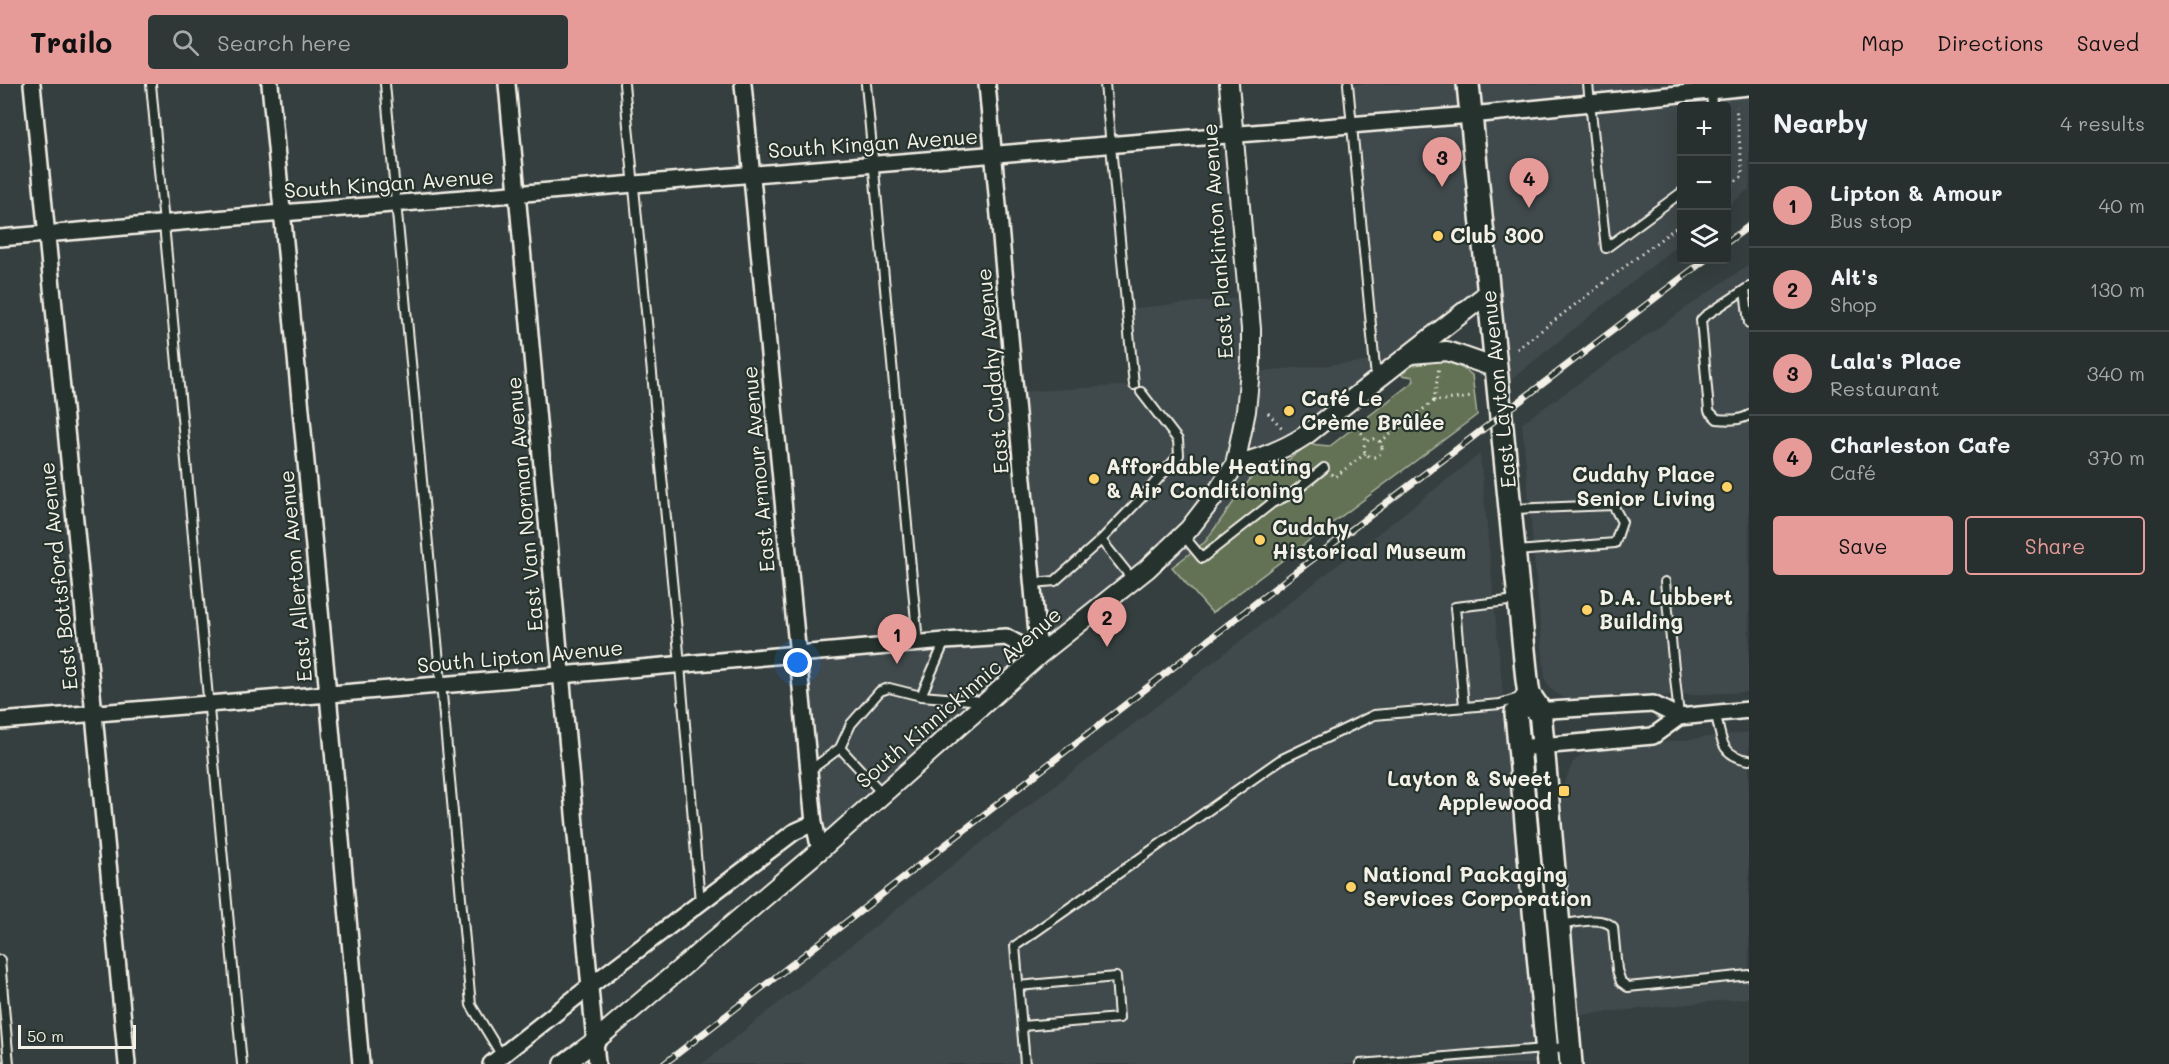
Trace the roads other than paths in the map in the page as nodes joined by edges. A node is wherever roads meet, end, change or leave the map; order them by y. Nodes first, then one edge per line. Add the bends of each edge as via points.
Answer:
1 (32, 84) edge
2 (151, 84) edge
3 (270, 84) edge
4 (384, 84) edge
5 (507, 84) edge
6 (624, 84) edge
7 (743, 84) edge
8 (866, 84) edge
9 (987, 84) edge
10 (1105, 84) edge
11 (1229, 84) edge
12 (1348, 84) edge
13 (1468, 84) edge
14 (1588, 84) edge
15 (1710, 87) edge
16 (1749, 87) edge
17 (1590, 102) junction
18 (1712, 102) edge
19 (1471, 115) junction
20 (1352, 125) junction
21 (1233, 135) junction
22 (1111, 146) junction
23 (993, 156) junction
24 (874, 165) junction
25 (752, 174) junction
26 (633, 184) junction
27 (518, 195) junction
28 (1677, 196) edge
29 (395, 204) junction
30 (282, 213) junction
31 (164, 223) junction
32 (46, 234) junction
33 (0, 238) edge
34 (1747, 288) edge
35 (1488, 292) junction
36 (1749, 323) edge
37 (1411, 354) junction
38 (1496, 368) junction
39 (1377, 381) junction
40 (1134, 385) dead end
41 (1141, 392) dead end
42 (1749, 415) edge
43 (1234, 465) junction
44 (1324, 468) road end
45 (1512, 509) junction
46 (1183, 535) junction
47 (1101, 540) junction
48 (1515, 551) junction
49 (1133, 580) junction
50 (1665, 582) dead end
51 (1033, 584) junction
52 (1519, 600) junction
53 (945, 641) junction
54 (918, 643) junction
55 (798, 655) junction
56 (1039, 655) junction
57 (680, 665) junction
58 (561, 675) junction
59 (442, 685) junction
60 (328, 694) junction
61 (921, 696) junction
62 (987, 702) junction
63 (1534, 702) junction
64 (208, 704) junction
65 (1464, 707) junction
66 (1749, 710) edge
67 (94, 714) junction
68 (1716, 714) junction
69 (1679, 717) junction
70 (0, 721) edge
71 (1542, 747) junction
72 (840, 748) junction
73 (1518, 748) junction
74 (1749, 760) edge
75 (809, 771) junction
76 (883, 794) junction
77 (814, 823) junction
78 (820, 850) junction
79 (700, 903) junction
80 (1558, 925) junction
81 (0, 960) edge
82 (1749, 975) edge
83 (590, 986) junction
84 (1018, 987) junction
85 (1022, 1026) junction
86 (595, 1041) junction
87 (1570, 1056) edge
88 (1547, 1057) edge
89 (497, 1060) edge
90 (9, 1064) edge
91 (127, 1064) edge
92 (242, 1064) edge
93 (361, 1064) edge
94 (564, 1064) edge
95 (597, 1064) edge
96 (1025, 1064) edge
97 (1360, 1064) edge

1 - 32 street, East Bottsford Avenue
2 - 31 lane
3 - 30 street, East Allerton Avenue
4 - 29 lane
5 - 27 street, East Van Norman Avenue
6 - 26 lane
7 - 25 street, East Armour Avenue
8 - 24 lane
9 - 23 street, East Cudahy Avenue
10 - 22 lane
11 - 21 street, East Plankinton Avenue
12 - 20 lane
13 - 19 main road, East Layton Avenue
14 - 17 lane
15 - 16 street, South Kingan Avenue
15 - 17 street, South Kingan Avenue
15 - 18 lane
17 - 19 street, South Kingan Avenue
17 - 28 lane via 1606,248
19 - 20 street, South Kingan Avenue
19 - 35 main road, East Layton Avenue
20 - 21 street, South Kingan Avenue
20 - 39 lane
21 - 22 street, South Kingan Avenue
21 - 43 street, East Plankinton Avenue via 1251,329 1246,411
22 - 23 street, South Kingan Avenue
22 - 40 lane
23 - 24 street, South Kingan Avenue
23 - 51 street, East Cudahy Avenue
24 - 25 street, South Kingan Avenue
24 - 54 lane
25 - 26 street, South Kingan Avenue
25 - 55 street, East Armour Avenue
26 - 27 street, South Kingan Avenue
26 - 57 lane
27 - 29 street, South Kingan Avenue
27 - 58 street, East Van Norman Avenue
29 - 30 street, South Kingan Avenue
29 - 59 lane
30 - 31 street, South Kingan Avenue
30 - 60 street, East Allerton Avenue
31 - 32 street, South Kingan Avenue
31 - 64 lane
32 - 33 street, South Kingan Avenue
32 - 67 street, East Bottsford Avenue
34 - 36 lane
34 - 42 lane via 1701,320 1709,411 1717,419
35 - 37 street
35 - 38 main road, East Layton Avenue
37 - 38 street via 1447,351
37 - 39 street
38 - 45 main road, East Layton Avenue
39 - 43 street via 1293,444
41 - 47 lane via 1178,440 1179,455
43 - 46 street, South Kinnickinnic Avenue
44 - 46 lane via 1293,493 1272,502 1202,558
45 - 48 main road, East Layton Avenue
45 - 48 lane via 1613,505 1622,522 1615,543
46 - 49 street, South Kinnickinnic Avenue
47 - 49 lane
47 - 51 lane via 1055,582
48 - 52 main road, East Layton Avenue
49 - 56 street, South Kinnickinnic Avenue
50 - 69 lane
51 - 56 street, East Cudahy Avenue
52 - 63 main road, East Layton Avenue
52 - 65 lane via 1455,607
53 - 54 street, South Lipton Avenue
53 - 56 street, South Lipton Avenue via 1006,637
53 - 61 lane
54 - 55 street, South Lipton Avenue
55 - 57 street, South Lipton Avenue
55 - 75 street, East Armour Avenue
56 - 62 street, South Kinnickinnic Avenue
57 - 58 street, South Lipton Avenue
57 - 79 lane
58 - 59 street, South Lipton Avenue
58 - 83 street, East Van Norman Avenue
59 - 60 street, South Lipton Avenue
59 - 89 lane via 471,1005
60 - 64 street, South Lipton Avenue
60 - 93 street, East Allerton Avenue
61 - 62 lane
61 - 72 lane via 889,688 880,691 851,724
62 - 76 street, South Kinnickinnic Avenue
63 - 65 lane
63 - 69 street via 1653,704
63 - 71 main road, East Layton Avenue
63 - 73 main road via 1515,713
64 - 67 street, South Lipton Avenue
64 - 92 lane
65 - 84 lane via 1374,716 1280,760 1015,945
66 - 68 street
67 - 70 street, South Lipton Avenue
67 - 91 street, East Bottsford Avenue
68 - 69 street
68 - 74 lane via 1724,747 1731,755
69 - 71 street via 1653,736
71 - 73 street
71 - 80 main road, East Layton Avenue
72 - 75 lane
72 - 76 lane
73 - 88 main road
75 - 77 street, East Armour Avenue
76 - 78 street, South Kinnickinnic Avenue
77 - 78 street, East Armour Avenue
77 - 79 street via 794,832
78 - 86 street, South Kinnickinnic Avenue
79 - 83 street
80 - 82 lane via 1609,923 1613,927 1617,970 1621,982 1628,987
80 - 87 main road, East Layton Avenue
81 - 90 lane
83 - 86 street, East Van Norman Avenue
83 - 89 street
84 - 85 lane
84 - 85 lane via 1116,977 1119,1018
85 - 96 lane
86 - 94 street, South Kinnickinnic Avenue
86 - 95 street, East Van Norman Avenue
87 - 88 lane
88 - 97 lane

